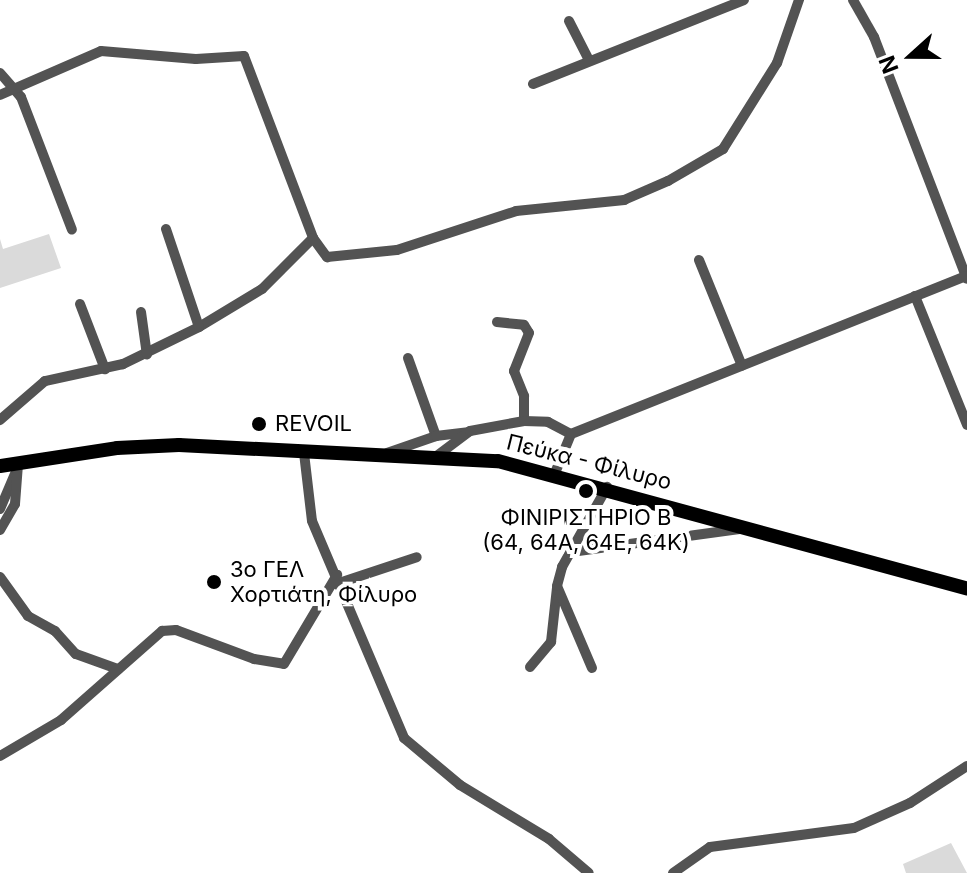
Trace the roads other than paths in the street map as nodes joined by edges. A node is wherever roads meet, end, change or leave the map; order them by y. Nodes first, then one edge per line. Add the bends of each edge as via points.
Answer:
1 (744, 0) edge
2 (799, 0) edge
3 (853, 0) edge
4 (569, 21) dead end
5 (589, 60) junction
6 (0, 73) edge
7 (533, 84) dead end
8 (17, 89) junction
9 (0, 95) edge
10 (166, 229) dead end
11 (72, 230) dead end
12 (313, 238) junction
13 (699, 260) dead end
14 (966, 277) edge
15 (915, 296) junction
16 (80, 304) dead end
17 (141, 312) dead end
18 (497, 322) dead end
19 (199, 327) junction
20 (147, 355) junction
21 (408, 358) dead end
22 (742, 366) junction
23 (105, 369) junction
24 (0, 420) edge
25 (524, 421) junction
26 (967, 425) edge
27 (470, 431) junction
28 (571, 434) junction
29 (436, 436) junction
30 (304, 453) junction
31 (376, 457) junction
32 (434, 458) junction
33 (18, 464) junction
34 (0, 466) edge
35 (555, 473) junction
36 (607, 487) junction
37 (0, 509) edge
38 (753, 527) junction
39 (0, 530) edge
40 (571, 552) junction
41 (417, 557) dead end
42 (0, 577) edge
43 (336, 581) junction
44 (557, 586) junction
45 (967, 588) edge
46 (530, 667) dead end
47 (592, 668) dead end
48 (118, 669) junction
49 (0, 756) edge
50 (967, 766) edge
51 (589, 873) edge
52 (673, 873) edge

1 - 5 street
2 - 12 street via 777,63 723,149 668,181 624,200 516,211 397,250 327,257
3 - 14 street via 877,44
4 - 5 street
5 - 7 street
6 - 8 street
8 - 9 street
8 - 11 street
8 - 12 street via 101,51 196,59 244,56
10 - 19 street
12 - 19 street via 262,289
13 - 22 street
14 - 15 street
15 - 22 street
15 - 26 street
16 - 23 street
17 - 20 street
18 - 25 street via 524,325 529,333 514,371 524,396
19 - 20 street
20 - 23 street
21 - 29 street
22 - 28 street
23 - 24 street via 45,381
25 - 27 street
25 - 28 street via 548,422
27 - 29 street
27 - 32 street
28 - 35 street
29 - 31 street
30 - 31 main road, Πεύκα - Φίλυρο
30 - 33 main road, Πεύκα - Φίλυρο via 146,446
30 - 43 street via 309,513
31 - 32 main road, Πεύκα - Φίλυρο
32 - 35 main road, Πεύκα - Φίλυρο via 498,461
33 - 34 main road, Πεύκα - Φίλυρο
33 - 37 street
33 - 39 street via 17,496
35 - 36 main road, Πεύκα - Φίλυρο
36 - 38 main road, Πεύκα - Φίλυρο
36 - 40 street
38 - 40 street
38 - 45 main road, Πεύκα - Φίλυρο
40 - 44 street
41 - 43 street
42 - 48 street via 28,616 55,631 76,654
43 - 48 street via 284,664 254,659 176,630 162,631
43 - 51 street via 404,738 460,785 549,839
44 - 46 street via 551,642
44 - 47 street
48 - 49 street via 61,720
50 - 52 street via 910,803 854,828 710,847

